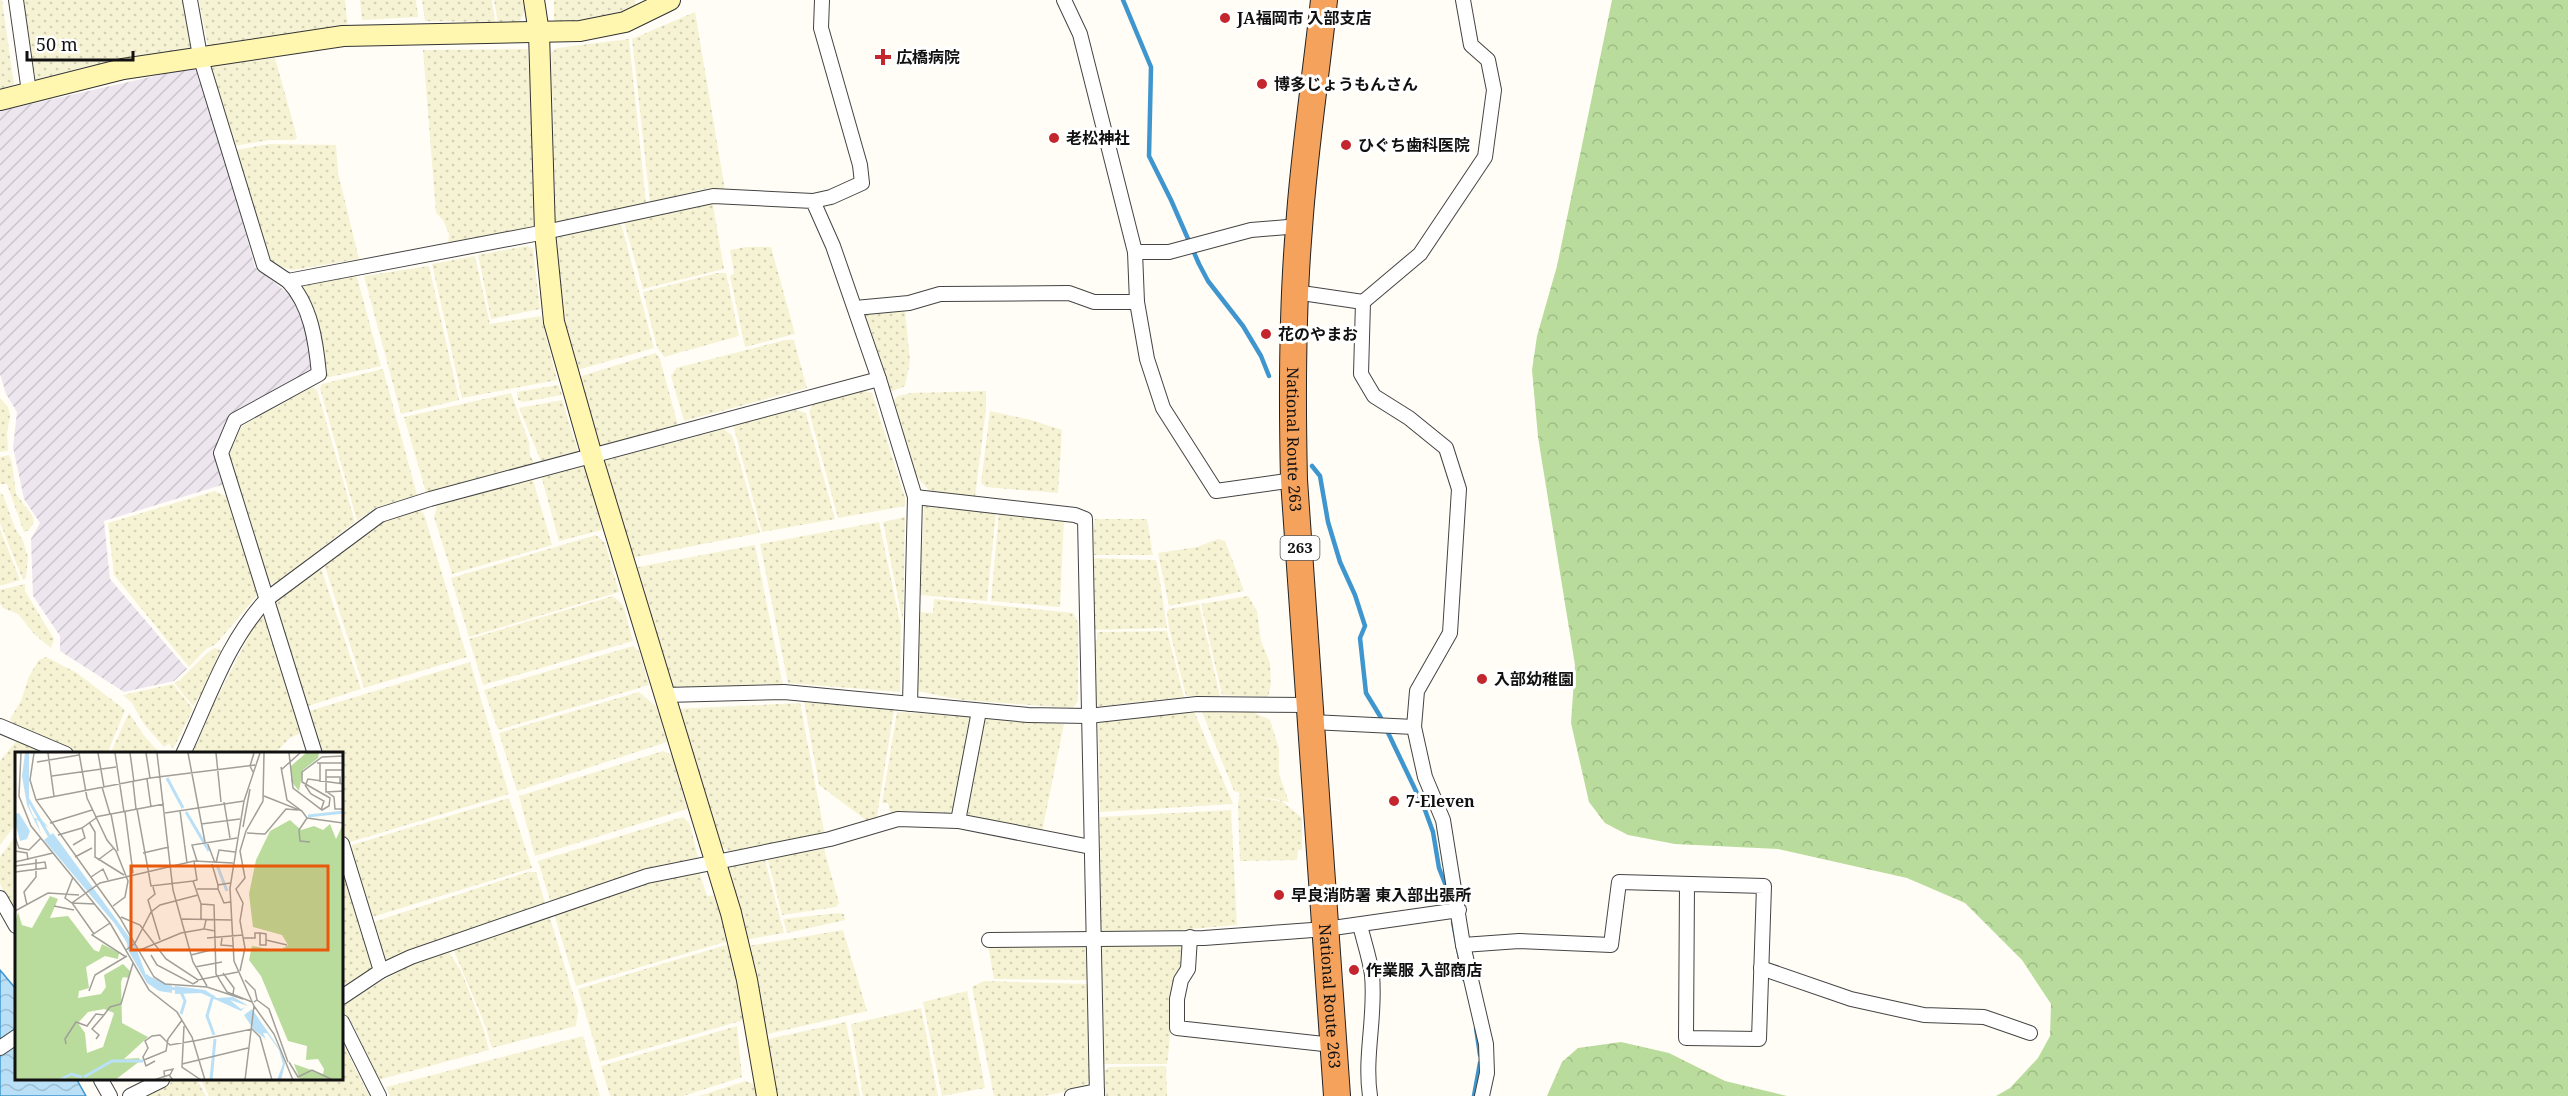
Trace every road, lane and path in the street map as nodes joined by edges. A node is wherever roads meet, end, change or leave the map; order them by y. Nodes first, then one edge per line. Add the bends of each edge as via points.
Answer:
1 (16, 0) edge
2 (190, 0) edge
3 (534, 0) edge
4 (670, 0) edge
5 (822, 0) edge
6 (1064, 0) edge
7 (1324, 0) edge
8 (1464, 0) edge
9 (539, 33) junction
10 (200, 56) junction
11 (29, 92) junction
12 (0, 100) edge
13 (813, 201) junction
14 (1299, 226) junction
15 (545, 232) junction
16 (1135, 252) junction
17 (288, 281) junction
18 (1295, 292) junction
19 (1137, 302) junction
20 (1363, 302) junction
21 (855, 308) junction
22 (879, 379) junction
23 (592, 456) junction
24 (1294, 480) junction
25 (915, 497) junction
26 (267, 599) junction
27 (665, 695) junction
28 (910, 704) junction
29 (979, 711) junction
30 (1312, 713) junction
31 (1089, 716) junction
32 (0, 726) edge
33 (1414, 727) junction
34 (61, 752) edge
35 (184, 752) edge
36 (314, 752) edge
37 (958, 821) junction
38 (1091, 847) junction
39 (344, 851) edge
40 (716, 861) junction
41 (1687, 884) junction
42 (0, 898) edge
43 (1459, 910) junction
44 (15, 925) edge
45 (1360, 925) junction
46 (1326, 929) junction
47 (1190, 937) junction
48 (1094, 939) junction
49 (989, 940) dead end
50 (1463, 945) junction
51 (1761, 968) junction
52 (381, 971) junction
53 (344, 996) edge
54 (344, 1026) edge
55 (2030, 1033) dead end
56 (15, 1038) edge
57 (1333, 1045) junction
58 (0, 1048) edge
59 (102, 1081) edge
60 (160, 1081) edge
61 (1097, 1093) edge
62 (110, 1096) edge
63 (130, 1096) edge
64 (379, 1096) edge
65 (767, 1096) edge
66 (1072, 1096) edge
67 (1337, 1096) edge
68 (1370, 1096) edge
69 (1482, 1096) edge

1 - 11 street
2 - 10 street
3 - 9 street
4 - 9 street via 625,22 580,31
5 - 13 street via 821,28 862,183
6 - 16 street via 1080,34
7 - 14 highway, National Route 263 / 263
8 - 20 street via 1471,45 1488,60 1494,90 1485,157 1420,254
9 - 10 street via 343,36
9 - 15 street
10 - 11 street via 123,69
10 - 17 street via 264,265
11 - 12 street
13 - 15 street via 713,196
13 - 21 street
14 - 16 street via 1251,230 1169,252
14 - 18 highway, National Route 263 / 263
15 - 17 street
15 - 23 street via 554,322
16 - 19 street
17 - 26 street via 295,288 315,334 319,374 235,420 221,453
18 - 20 street
18 - 24 highway, National Route 263 / 263
19 - 21 street via 1094,302 1069,293 940,294 909,303
19 - 24 street via 1146,359 1163,408 1216,491
20 - 33 street via 1361,374 1374,396 1446,448 1459,489 1450,633 1417,692
21 - 22 street
22 - 23 street
22 - 25 street
23 - 26 street via 380,515
23 - 27 street
24 - 30 highway, National Route 263 / 263
25 - 28 street
25 - 31 street via 1085,519
26 - 35 street via 239,633
26 - 36 street
27 - 28 street via 784,692
27 - 40 street
28 - 29 street
29 - 31 street
29 - 37 street
30 - 31 street via 1197,704
30 - 33 street
30 - 46 highway, National Route 263 / 263
31 - 38 street
32 - 34 street
33 - 43 street via 1425,777 1443,820
37 - 38 street
37 - 40 street via 898,819 831,838
38 - 48 street
39 - 52 street
40 - 52 street via 647,876 411,957
40 - 65 street via 747,980
41 - 50 street via 1619,882 1611,945 1519,941
41 - 51 street via 1764,886
41 - 51 street via 1686,1038 1759,1039
42 - 44 street
43 - 45 street
43 - 50 street
45 - 46 street
45 - 68 street via 1372,976 1367,1075
46 - 47 street
46 - 57 highway, National Route 263 / 263
47 - 48 street
47 - 57 street via 1188,969 1177,999 1177,1028
48 - 49 street
48 - 61 street
50 - 69 street via 1486,1044 1487,1072
51 - 55 street via 1851,999 1924,1015 1984,1017
52 - 53 street
54 - 64 street
56 - 58 street
57 - 67 highway, National Route 263 / 263
59 - 62 street
60 - 63 street
61 - 66 street

